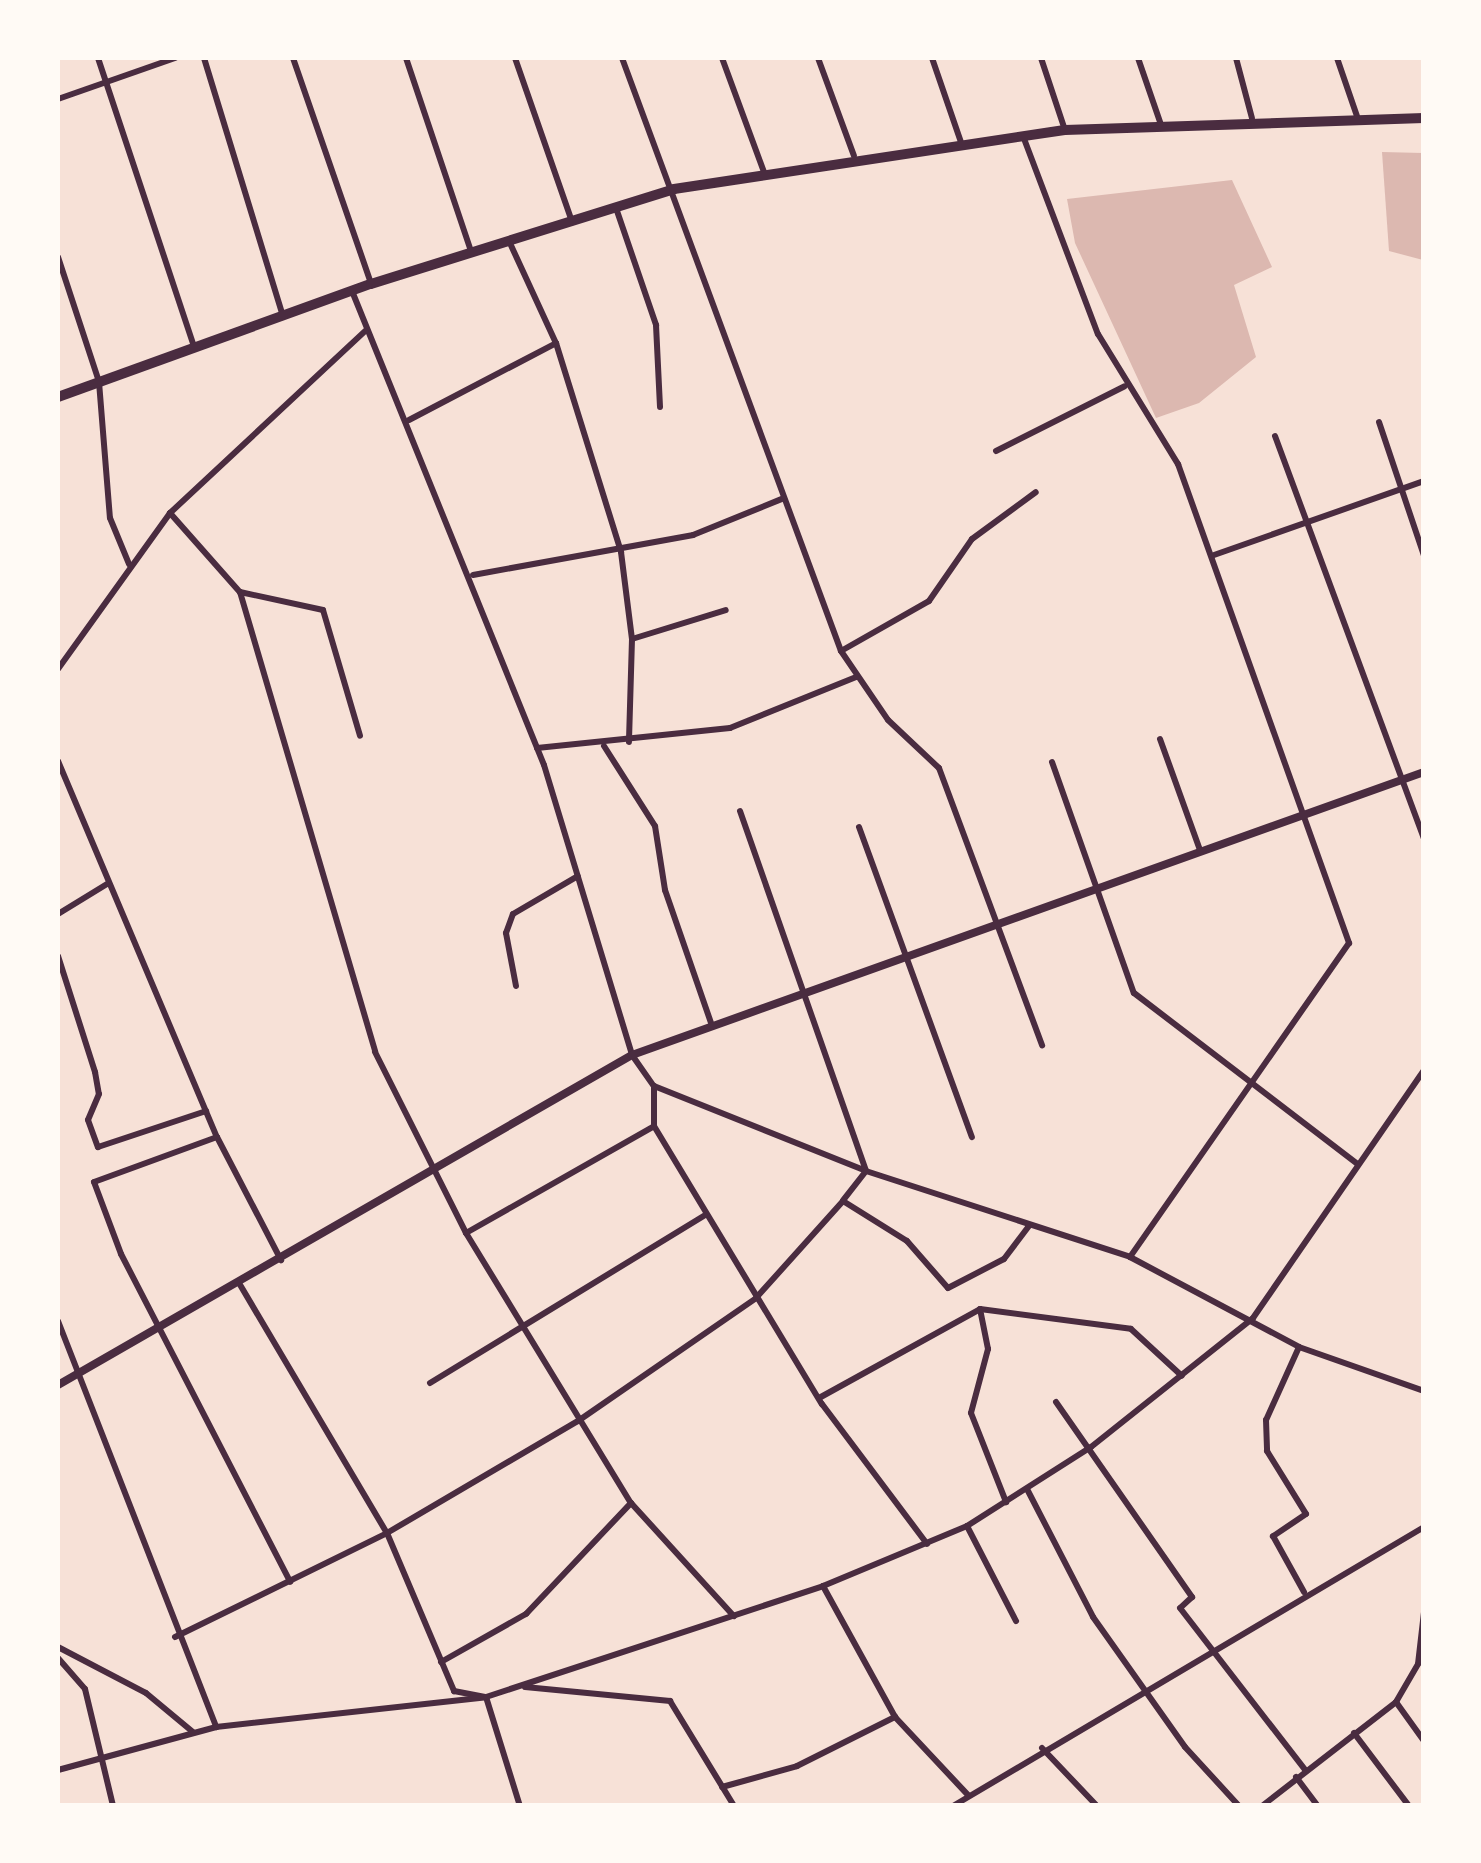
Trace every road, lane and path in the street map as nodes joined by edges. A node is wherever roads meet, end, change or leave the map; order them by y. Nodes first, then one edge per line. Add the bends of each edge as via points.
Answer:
1 (98, 58) edge
2 (175, 58) edge
3 (204, 58) edge
4 (293, 58) edge
5 (406, 58) edge
6 (516, 58) edge
7 (622, 58) edge
8 (722, 58) edge
9 (818, 58) edge
10 (932, 58) edge
11 (1041, 58) edge
12 (1138, 58) edge
13 (1236, 58) edge
14 (1337, 58) edge
15 (108, 80) junction
16 (58, 99) edge
17 (1357, 116) junction
18 (1252, 118) junction
19 (1424, 118) edge
20 (1160, 122) junction
21 (1066, 130) junction
22 (1024, 136) junction
23 (962, 145) junction
24 (854, 156) junction
25 (764, 172) junction
26 (674, 189) junction
27 (616, 208) junction
28 (572, 222) junction
29 (508, 240) junction
30 (472, 251) junction
31 (58, 257) edge
32 (371, 284) junction
33 (352, 291) junction
34 (283, 316) junction
35 (365, 331) junction
36 (556, 343) junction
37 (194, 347) junction
38 (99, 382) junction
39 (1125, 386) junction
40 (58, 397) edge
41 (660, 407) dead end
42 (409, 420) junction
43 (1379, 422) dead end
44 (1276, 436) dead end
45 (996, 451) dead end
46 (1424, 481) edge
47 (1400, 489) junction
48 (1036, 492) dead end
49 (784, 498) junction
50 (170, 513) junction
51 (1307, 522) junction
52 (621, 552) junction
53 (1214, 555) junction
54 (1424, 556) edge
55 (129, 565) junction
56 (473, 575) junction
57 (240, 592) junction
58 (726, 610) dead end
59 (632, 639) junction
60 (841, 650) junction
61 (58, 670) edge
62 (856, 677) junction
63 (360, 736) dead end
64 (1160, 739) dead end
65 (629, 742) junction
66 (604, 746) junction
67 (537, 748) junction
68 (58, 761) edge
69 (1052, 762) dead end
70 (1424, 772) edge
71 (1399, 781) junction
72 (740, 811) dead end
73 (1299, 816) junction
74 (859, 827) dead end
75 (1424, 840) edge
76 (1200, 850) junction
77 (578, 876) junction
78 (107, 884) junction
79 (1095, 884) junction
80 (58, 914) edge
81 (996, 920) junction
82 (901, 954) junction
83 (58, 956) edge
84 (516, 986) dead end
85 (808, 987) junction
86 (710, 1023) junction
87 (1042, 1045) dead end
88 (632, 1056) junction
89 (1424, 1070) edge
90 (654, 1086) junction
91 (1246, 1086) junction
92 (206, 1111) junction
93 (654, 1126) junction
94 (972, 1137) dead end
95 (217, 1138) junction
96 (1358, 1164) junction
97 (437, 1171) junction
98 (866, 1171) junction
99 (843, 1201) junction
100 (705, 1215) junction
101 (1030, 1226) junction
102 (466, 1233) junction
103 (1130, 1257) junction
104 (281, 1260) junction
105 (239, 1283) junction
106 (756, 1298) junction
107 (980, 1309) junction
108 (1253, 1318) junction
109 (58, 1321) edge
110 (160, 1326) junction
111 (523, 1328) junction
112 (1299, 1347) junction
113 (80, 1374) junction
114 (1182, 1376) junction
115 (430, 1384) dead end
116 (58, 1385) edge
117 (1424, 1391) edge
118 (819, 1398) junction
119 (1056, 1402) dead end
120 (578, 1421) junction
121 (1091, 1447) junction
122 (1027, 1489) junction
123 (1006, 1502) junction
124 (631, 1503) junction
125 (967, 1526) junction
126 (1424, 1527) edge
127 (387, 1533) junction
128 (927, 1544) junction
129 (290, 1582) junction
130 (824, 1586) junction
131 (1304, 1592) junction
132 (1424, 1612) edge
133 (734, 1616) junction
134 (1016, 1621) dead end
135 (175, 1637) junction
136 (58, 1647) edge
137 (1210, 1647) junction
138 (58, 1658) edge
139 (440, 1662) junction
140 (524, 1686) junction
141 (1142, 1689) junction
142 (486, 1697) junction
143 (1396, 1702) junction
144 (894, 1717) junction
145 (216, 1727) junction
146 (193, 1732) junction
147 (1354, 1733) junction
148 (1424, 1741) edge
149 (1042, 1748) junction
150 (102, 1763) junction
151 (58, 1770) edge
152 (1305, 1770) junction
153 (1296, 1778) junction
154 (722, 1787) junction
155 (968, 1795) junction
156 (113, 1806) edge
157 (520, 1806) edge
158 (734, 1806) edge
159 (952, 1806) edge
160 (1097, 1806) edge
161 (1239, 1806) edge
162 (1262, 1806) edge
163 (1318, 1806) edge
164 (1409, 1806) edge

1 - 15 street
2 - 15 street
3 - 34 street
4 - 32 street
5 - 30 street
6 - 28 street
7 - 26 street
8 - 25 street
9 - 24 street
10 - 23 street
11 - 21 street
12 - 20 street
13 - 18 street
14 - 17 street
15 - 16 street
15 - 37 street
17 - 18 main road
17 - 19 main road
18 - 20 main road
20 - 21 main road
21 - 22 main road
22 - 23 main road
22 - 39 street
23 - 24 main road
24 - 25 main road
25 - 26 main road
26 - 27 main road
26 - 49 street
27 - 28 main road
27 - 41 street via 656,325
28 - 29 main road
29 - 30 main road
29 - 36 street
30 - 32 main road
31 - 38 street
32 - 33 main road
33 - 34 main road
33 - 35 street
34 - 37 main road
35 - 42 street
35 - 50 street
36 - 42 street
36 - 52 street
37 - 38 main road
38 - 40 main road
38 - 55 street via 110,518
39 - 45 street
39 - 53 street via 1178,464
42 - 56 street
43 - 47 street
44 - 51 street
46 - 47 street
47 - 51 street
47 - 54 street
48 - 60 street via 972,539 928,601
49 - 52 street
49 - 60 street
50 - 55 street
50 - 57 street
51 - 53 street
51 - 71 street
52 - 56 street
52 - 59 street
53 - 73 street
55 - 61 street
56 - 67 street
57 - 63 street via 323,610
57 - 97 street via 375,1052
58 - 59 street
59 - 65 street
60 - 62 street
62 - 65 street via 757,721
62 - 81 street via 939,768
64 - 76 street
65 - 66 street
66 - 67 street
66 - 86 street via 655,826 665,890
67 - 77 street
68 - 78 street
69 - 79 street
70 - 71 street
71 - 73 street
71 - 75 street
72 - 85 street
73 - 76 street
73 - 91 street via 1350,942
74 - 82 street
76 - 79 street
77 - 84 street via 512,914 506,934
77 - 88 street
78 - 80 street
78 - 92 street
79 - 81 street
79 - 91 street via 1134,993
81 - 82 street
81 - 87 street
82 - 85 street
82 - 94 street
83 - 92 street via 99,1094 88,1120 98,1147
85 - 86 street
85 - 98 street
86 - 88 street
88 - 90 street
88 - 97 street
89 - 96 street
90 - 93 street
90 - 98 street
91 - 96 street
91 - 103 street
92 - 95 street
93 - 100 street
93 - 102 street
95 - 104 street
95 - 110 street via 94,1182
96 - 108 street
97 - 102 street
97 - 104 street
98 - 99 street
98 - 101 street
99 - 101 street via 907,1241 948,1288 1004,1260
99 - 106 street
100 - 106 street
100 - 111 street
101 - 103 street
102 - 111 street
103 - 108 street
104 - 105 street
105 - 110 street
105 - 127 street
106 - 118 street
106 - 120 street
107 - 114 street via 1131,1329
107 - 118 street
107 - 123 street via 988,1349 971,1413
108 - 112 street
108 - 114 street
109 - 113 street
110 - 113 street
110 - 129 street
111 - 115 street
111 - 120 street
112 - 117 street
112 - 131 street via 1266,1420 1268,1451 1306,1514 1273,1536
113 - 116 street
113 - 135 street
114 - 121 street
118 - 128 street
119 - 121 street
120 - 124 street
120 - 127 street
121 - 122 street
121 - 137 street via 1192,1597 1180,1608
122 - 123 street
122 - 141 street
123 - 125 street
124 - 133 street
124 - 139 street via 526,1614
125 - 128 street
125 - 134 street
126 - 131 street
127 - 129 street
127 - 139 street
128 - 130 street
129 - 135 street
130 - 133 street
130 - 144 street
131 - 137 street
132 - 143 street via 1418,1664
133 - 140 street
135 - 145 street
136 - 146 street via 146,1693
137 - 141 street
137 - 152 street
138 - 150 street via 85,1689
139 - 142 street via 454,1691
140 - 142 street
140 - 154 street via 670,1701
141 - 149 street
141 - 161 street
142 - 145 street
142 - 157 street
143 - 147 street
143 - 148 street
144 - 154 street via 796,1766
144 - 155 street
145 - 146 street
146 - 150 street
147 - 152 street
147 - 164 street
149 - 155 street
149 - 160 street
150 - 151 street
150 - 156 street
152 - 153 street
153 - 162 street
153 - 163 street
154 - 158 street
155 - 159 street

